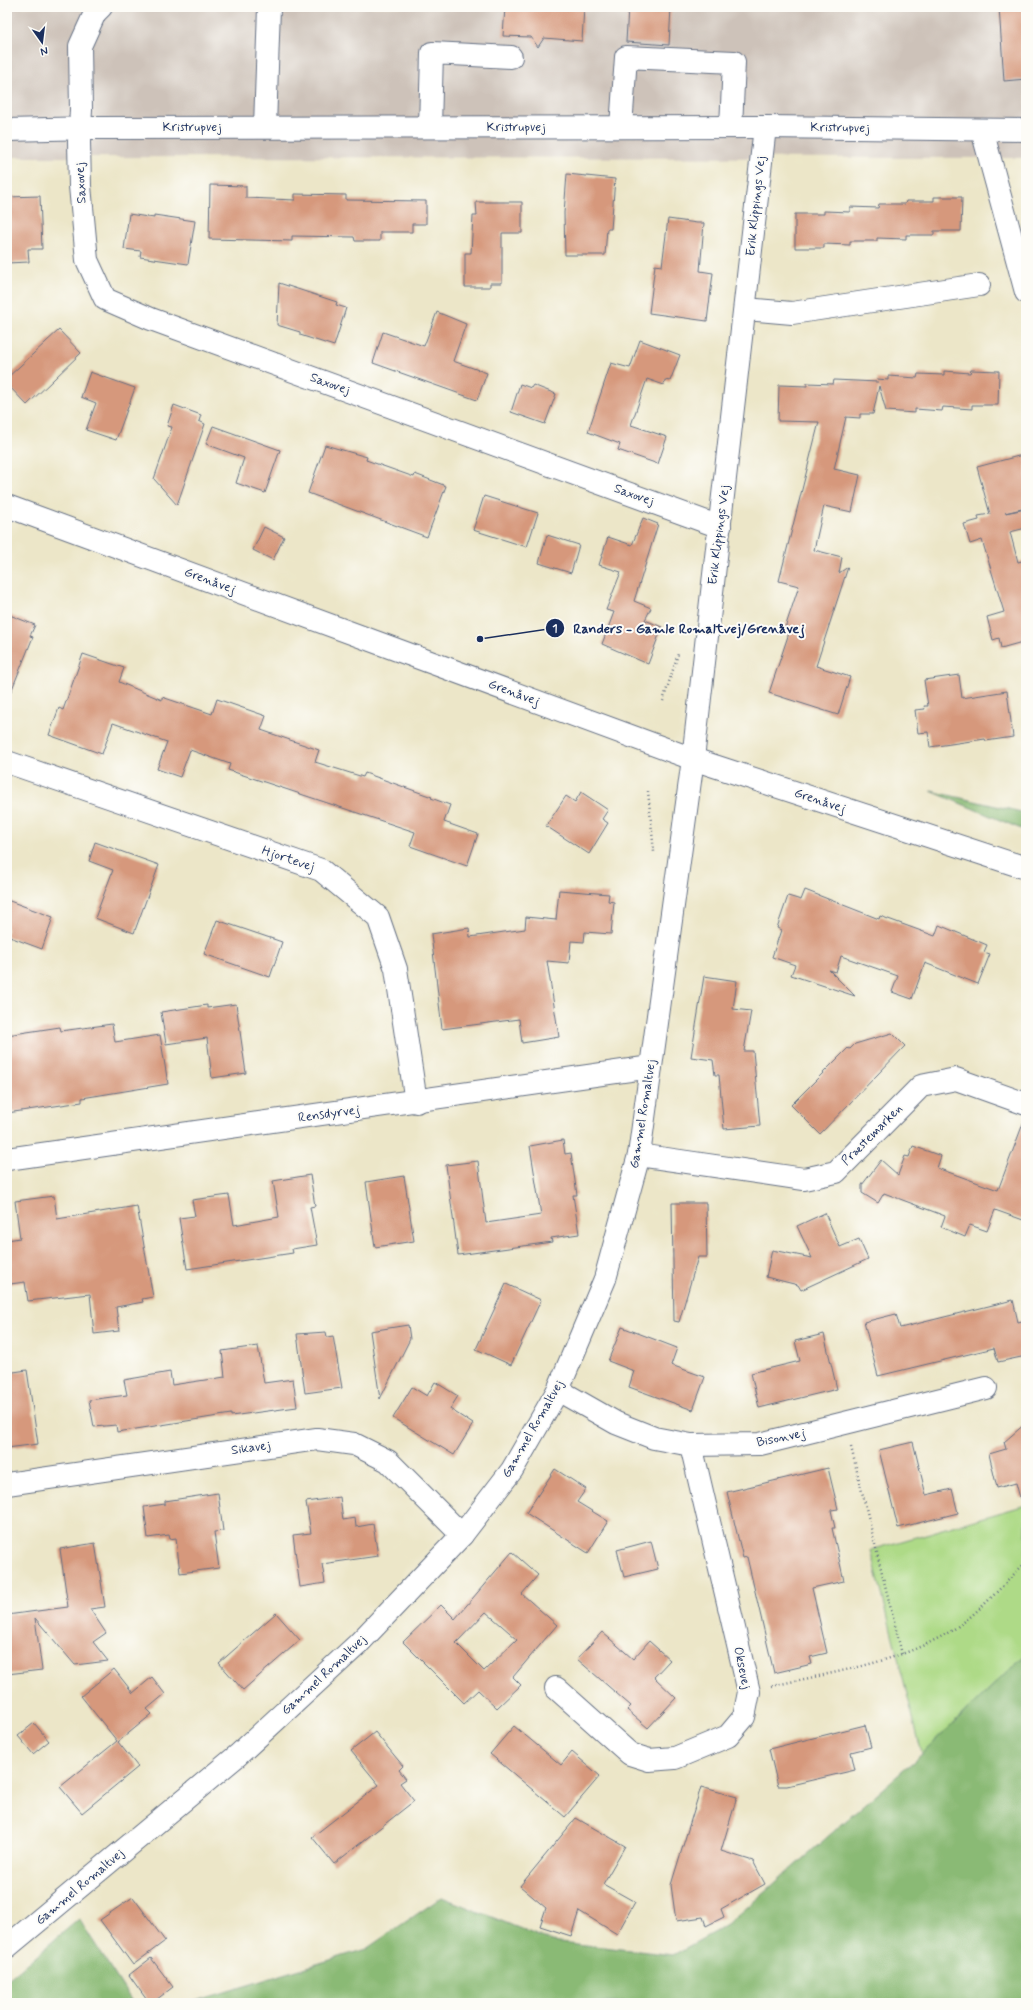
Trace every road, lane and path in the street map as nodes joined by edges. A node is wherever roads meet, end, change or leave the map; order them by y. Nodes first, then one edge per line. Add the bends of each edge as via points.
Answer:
1 (101, 7) edge
2 (268, 7) edge
3 (511, 57) dead end
4 (265, 127) junction
5 (430, 127) junction
6 (621, 127) junction
7 (731, 127) junction
8 (765, 127) junction
9 (81, 128) junction
10 (7, 130) edge
11 (982, 130) junction
12 (1026, 130) edge
13 (979, 285) dead end
14 (1026, 292) edge
15 (745, 310) junction
16 (7, 506) edge
17 (720, 526) junction
18 (693, 759) junction
19 (7, 762) edge
20 (648, 791) dead end
21 (654, 857) dead end
22 (1026, 868) edge
23 (651, 1067) junction
24 (416, 1102) junction
25 (1026, 1104) edge
26 (639, 1155) junction
27 (7, 1159) edge
28 (986, 1388) dead end
29 (558, 1390) junction
30 (845, 1423) junction
31 (691, 1445) junction
32 (7, 1484) edge
33 (462, 1536) junction
34 (1026, 1562) edge
35 (902, 1654) junction
36 (556, 1688) dead end
37 (749, 1692) junction
38 (7, 1947) edge

1 - 9 street, Saxovej via 80,46
2 - 4 street
3 - 5 street via 432,53
4 - 5 street, Kristrupvej
4 - 9 street, Kristrupvej
5 - 6 street, Kristrupvej
6 - 7 street, Kristrupvej
6 - 7 street via 626,57 734,62
7 - 8 street, Kristrupvej
8 - 11 street, Kristrupvej
8 - 15 street, Erik Klippings Vej
9 - 10 street, Kristrupvej
9 - 17 street, Saxovej via 80,186 87,260 105,299 151,320
11 - 12 street, Kristrupvej
11 - 14 street
13 - 15 street via 792,313
15 - 17 street, Erik Klippings Vej
16 - 18 street, Grenåvej
17 - 18 street, Erik Klippings Vej
18 - 22 street, Grenåvej
18 - 23 street, Gammel Romaltvej
19 - 24 street, Hjortevej via 321,870 378,917 396,969
20 - 21 path
23 - 24 street, Rensdyrvej
23 - 26 street, Gammel Romaltvej
24 - 27 street, Rensdyrvej
25 - 26 street, Præstemarken via 956,1079 922,1086 836,1172 804,1179
26 - 29 street, Gammel Romaltvej via 605,1279
28 - 30 street, Bisonvej
29 - 31 street, Bisonvej via 616,1423 654,1438
29 - 33 street, Gammel Romaltvej via 512,1470
30 - 31 street, Bisonvej via 760,1444
30 - 35 path
31 - 37 street, Oksevej
32 - 33 street, Sikavej via 317,1438 354,1444 388,1462
33 - 38 street, Gammel Romaltvej via 358,1644 238,1755
34 - 35 path via 974,1613 945,1635
35 - 37 path
36 - 37 street, Oksevej via 630,1754 649,1760 675,1758 728,1736 744,1717

